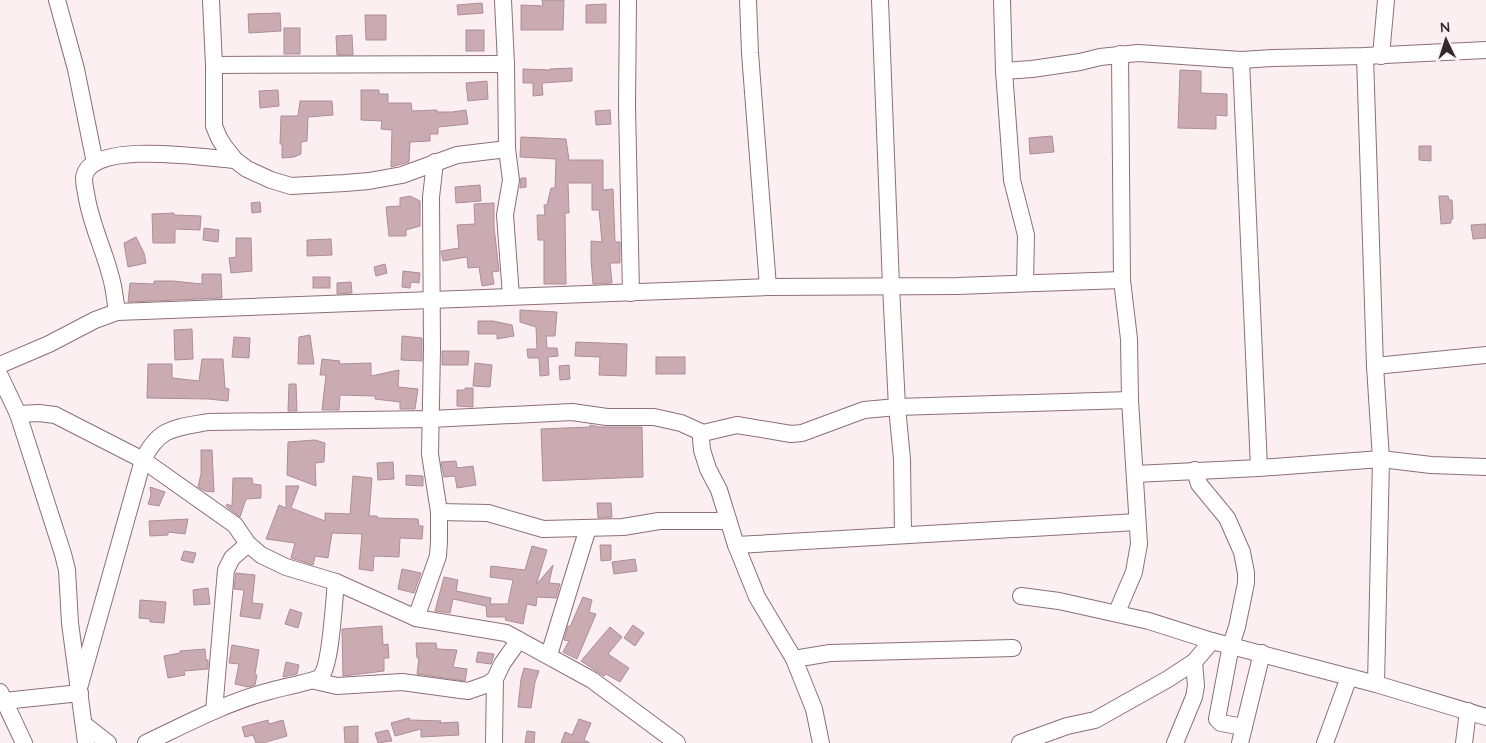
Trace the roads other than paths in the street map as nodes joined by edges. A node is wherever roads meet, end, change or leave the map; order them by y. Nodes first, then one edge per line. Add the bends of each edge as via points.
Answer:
1 (57, 0) edge
2 (212, 0) edge
3 (503, 0) edge
4 (628, 0) edge
5 (748, 0) edge
6 (880, 0) edge
7 (1002, 0) edge
8 (1386, 0) edge
9 (1486, 50) edge
10 (1120, 54) junction
11 (1373, 56) junction
12 (1241, 60) junction
13 (214, 64) junction
14 (506, 64) junction
15 (1004, 71) junction
16 (507, 149) junction
17 (235, 160) junction
18 (436, 162) junction
19 (96, 163) junction
20 (1122, 280) junction
21 (1025, 283) junction
22 (891, 286) junction
23 (768, 287) junction
24 (631, 293) junction
25 (511, 296) junction
26 (432, 301) junction
27 (117, 312) junction
28 (1486, 355) edge
29 (0, 365) edge
30 (1375, 366) junction
31 (0, 376) edge
32 (1130, 400) junction
33 (897, 407) junction
34 (18, 414) junction
35 (431, 419) junction
36 (703, 433) junction
37 (1381, 459) junction
38 (143, 460) junction
39 (1486, 466) edge
40 (1259, 468) junction
41 (1195, 470) junction
42 (1135, 474) junction
43 (439, 512) junction
44 (728, 521) junction
45 (1137, 522) junction
46 (588, 528) junction
47 (903, 534) junction
48 (248, 544) junction
49 (736, 545) junction
50 (336, 582) junction
51 (1021, 596) dead end
52 (1116, 612) junction
53 (416, 618) junction
54 (518, 640) junction
55 (1212, 640) junction
56 (1231, 645) junction
57 (1012, 648) dead end
58 (1262, 654) junction
59 (549, 656) junction
60 (794, 659) junction
61 (1194, 662) junction
62 (1349, 677) junction
63 (495, 679) junction
64 (315, 680) junction
65 (1376, 684) junction
66 (79, 690) junction
67 (2, 696) edge
68 (214, 711) junction
69 (1468, 711) junction
70 (1486, 716) edge
71 (85, 725) junction
72 (1067, 726) junction
73 (1242, 735) edge
74 (24, 743) edge
75 (86, 743) edge
76 (108, 743) edge
77 (146, 743) edge
78 (494, 743) edge
79 (677, 743) edge
80 (821, 743) edge
81 (1020, 743) edge
82 (1064, 743) edge
83 (1175, 743) edge
84 (1325, 743) edge
85 (1464, 743) edge

1 - 19 street
2 - 13 street
3 - 14 street
4 - 24 street
5 - 23 street
6 - 22 street
7 - 15 street
8 - 11 street
9 - 11 street
10 - 12 street
10 - 15 street
10 - 20 street
11 - 12 street
11 - 30 street
12 - 40 street
13 - 14 street
13 - 17 street via 214,126 218,138
14 - 16 street
15 - 21 street via 1012,180 1026,235
16 - 18 street via 457,155
16 - 25 street via 511,180 505,215
17 - 18 street via 271,180 291,186 369,181 402,175
17 - 19 street via 148,153 111,156
18 - 26 street via 431,197
19 - 27 street via 91,165 84,179 88,210 110,275
20 - 21 street
20 - 32 street via 1129,339
21 - 22 street
22 - 23 street
22 - 33 street
23 - 24 street
24 - 25 street
25 - 26 street
26 - 27 street
26 - 35 street
27 - 29 street
28 - 30 street
30 - 37 street
31 - 34 street
32 - 33 street
32 - 42 street
33 - 36 street via 864,410 802,433 738,426
33 - 47 street via 902,459
34 - 38 street via 55,415
34 - 66 street via 66,570
35 - 36 street via 572,412 607,417 654,417 681,423
35 - 38 street via 208,422 172,429 160,436 150,445
35 - 43 street via 430,454
36 - 44 street via 702,450
37 - 39 street via 1431,465
37 - 40 street
37 - 65 street
38 - 48 street via 235,525
38 - 66 street
40 - 41 street
41 - 42 street
41 - 56 street via 1200,484 1227,518 1242,552 1246,583
42 - 45 street
43 - 46 street via 488,513 536,528
43 - 53 street via 438,556
44 - 46 street via 659,521
44 - 49 street
45 - 47 street
45 - 52 street via 1140,544 1134,572
46 - 59 street
47 - 49 street
48 - 50 street via 261,555 286,567
48 - 68 street via 232,558 226,570
49 - 60 street via 757,597
50 - 53 street
50 - 64 street via 327,658 321,676
51 - 52 street
52 - 55 street
53 - 54 street via 488,629
54 - 59 street
54 - 63 street
55 - 56 street
55 - 61 street
56 - 58 street
56 - 73 street via 1217,718
57 - 60 street via 830,654
58 - 62 street
58 - 73 street
59 - 79 street via 592,680
60 - 80 street via 814,709
61 - 72 street via 1095,720
61 - 83 street via 1194,697
62 - 65 street
62 - 84 street
63 - 64 street via 468,691 402,682 337,686
63 - 78 street
64 - 68 street via 266,692
65 - 69 street
66 - 67 street
66 - 71 street
67 - 74 street
68 - 77 street
69 - 70 street
69 - 85 street
71 - 75 street
71 - 76 street
72 - 81 street
72 - 82 street

